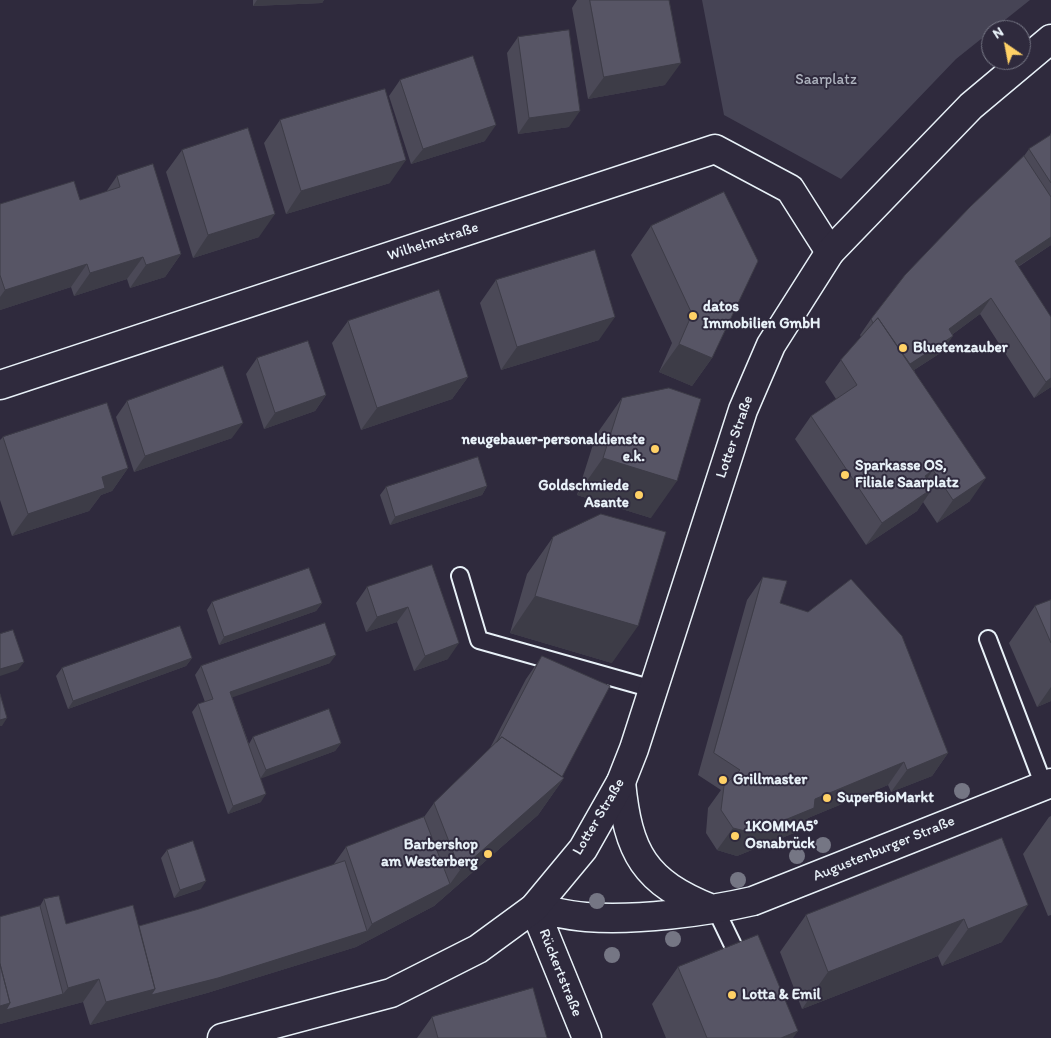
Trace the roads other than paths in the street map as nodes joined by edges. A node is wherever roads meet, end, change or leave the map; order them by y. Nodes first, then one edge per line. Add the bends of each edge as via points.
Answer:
1 (1051, 38) edge
2 (830, 252) junction
3 (0, 385) edge
4 (460, 576) dead end
5 (988, 639) dead end
6 (653, 689) junction
7 (622, 782) junction
8 (1047, 784) edge
9 (534, 908) junction
10 (716, 910) junction
11 (746, 975) edge
12 (222, 1038) edge
13 (586, 1038) edge

1 - 2 street, Lotter Straße via 971,106
2 - 3 street, Wilhelmstraße via 790,189 715,149
2 - 6 street, Lotter Straße via 771,345 743,410
4 - 6 lane via 479,640
5 - 8 lane
6 - 7 street, Lotter Straße
7 - 9 street, Lotter Straße via 583,849
7 - 10 street via 625,815 633,842 645,865 662,884 685,898
8 - 10 street, Augustenburger Straße via 753,901
9 - 10 street, Augustenburger Straße via 586,917
9 - 12 street, Lotter Straße via 478,949 391,993
9 - 13 street, Rückertstraße
10 - 11 lane

